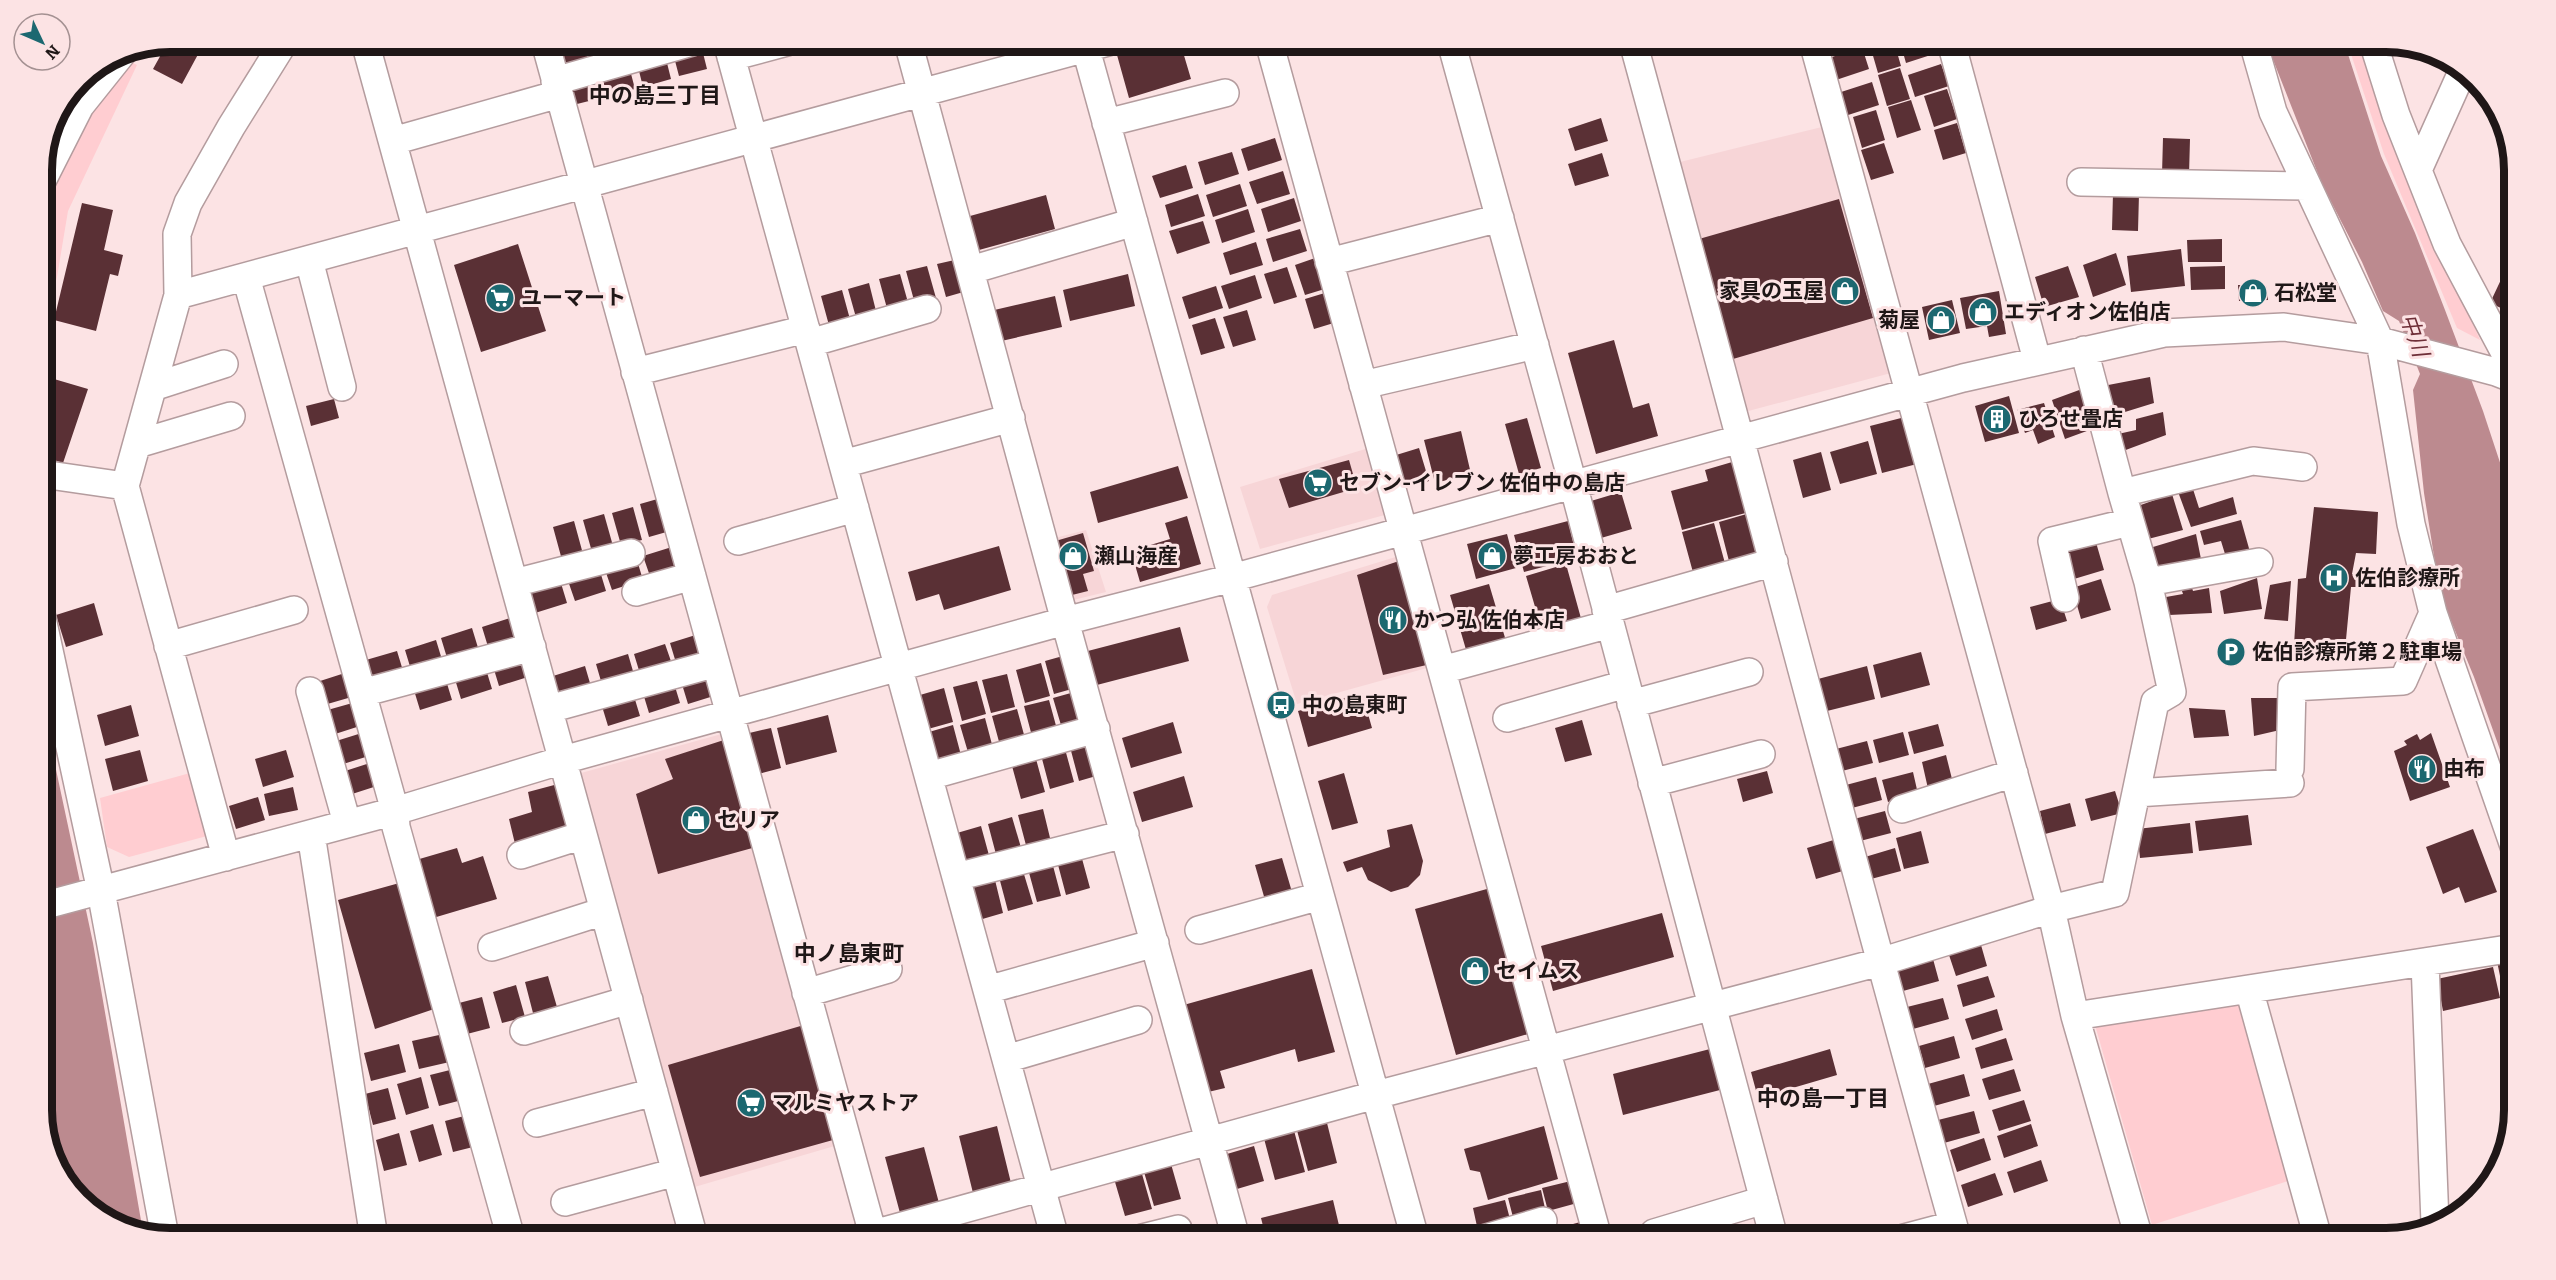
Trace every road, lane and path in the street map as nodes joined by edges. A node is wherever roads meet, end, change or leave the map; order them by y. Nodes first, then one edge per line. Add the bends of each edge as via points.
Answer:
1 (278, 52) edge
2 (368, 52) edge
3 (548, 52) edge
4 (662, 52) edge
5 (730, 52) edge
6 (911, 52) edge
7 (1064, 52) edge
8 (1093, 52) edge
9 (1272, 52) edge
10 (1454, 52) edge
11 (1636, 52) edge
12 (1816, 52) edge
13 (1954, 52) edge
14 (2256, 52) edge
15 (2376, 52) edge
16 (110, 69) edge
17 (2459, 79) edge
18 (557, 87) junction
19 (922, 93) junction
20 (1225, 93) dead end
21 (1106, 123) junction
22 (754, 138) junction
23 (393, 141) junction
24 (53, 158) edge
25 (2418, 170) junction
26 (2081, 182) dead end
27 (584, 185) junction
28 (2307, 186) junction
29 (1500, 218) junction
30 (1134, 222) junction
31 (417, 230) junction
32 (309, 260) junction
33 (1329, 262) junction
34 (971, 270) junction
35 (246, 277) junction
36 (178, 295) junction
37 (927, 309) dead end
38 (808, 336) junction
39 (2387, 343) junction
40 (1534, 345) junction
41 (2085, 350) junction
42 (2037, 360) junction
43 (224, 364) dead end
44 (2503, 364) edge
45 (635, 372) junction
46 (2503, 373) edge
47 (1363, 385) junction
48 (153, 387) junction
49 (342, 387) dead end
50 (1909, 392) junction
51 (231, 416) dead end
52 (1011, 418) junction
53 (1742, 438) junction
54 (137, 444) junction
55 (843, 464) junction
56 (2303, 467) dead end
57 (53, 476) edge
58 (1573, 484) junction
59 (125, 486) junction
60 (2122, 493) junction
61 (855, 508) junction
62 (2130, 522) junction
63 (1403, 531) junction
64 (738, 541) dead end
65 (631, 553) dead end
66 (1774, 562) junction
67 (2259, 562) dead end
68 (692, 576) junction
69 (1232, 578) junction
70 (2148, 582) junction
71 (514, 583) junction
72 (636, 592) dead end
73 (2065, 598) dead end
74 (294, 610) dead end
75 (2433, 613) junction
76 (1608, 617) junction
77 (1065, 621) junction
78 (168, 646) junction
79 (532, 647) junction
80 (702, 667) dead end
81 (899, 669) junction
82 (1442, 670) junction
83 (1749, 672) dead end
84 (53, 676) edge
85 (310, 691) dead end
86 (362, 693) junction
87 (1628, 694) junction
88 (549, 709) junction
89 (730, 715) junction
90 (1507, 718) dead end
91 (1096, 729) junction
92 (1761, 754) dead end
93 (563, 760) junction
94 (2014, 773) junction
95 (929, 776) junction
96 (1652, 783) junction
97 (2136, 793) junction
98 (1902, 809) dead end
99 (395, 811) junction
100 (2504, 816) edge
101 (347, 823) junction
102 (310, 834) junction
103 (1125, 834) junction
104 (583, 835) junction
105 (521, 855) dead end
106 (225, 857) junction
107 (956, 877) junction
108 (94, 893) junction
109 (1320, 896) junction
110 (53, 903) edge
111 (2052, 909) junction
112 (604, 911) junction
113 (1199, 930) dead end
114 (1155, 943) junction
115 (492, 946) dead end
116 (2504, 950) edge
117 (2425, 962) junction
118 (1880, 963) junction
119 (888, 969) dead end
120 (2249, 989) junction
121 (987, 990) junction
122 (806, 993) junction
123 (628, 1000) junction
124 (1712, 1007) junction
125 (2074, 1016) junction
126 (1138, 1020) dead end
127 (524, 1031) dead end
128 (1546, 1050) junction
129 (1006, 1059) junction
130 (654, 1092) junction
131 (1375, 1095) junction
132 (537, 1123) dead end
133 (1209, 1141) junction
134 (676, 1172) junction
135 (1042, 1187) junction
136 (1764, 1200) junction
137 (565, 1202) dead end
138 (2435, 1217) edge
139 (1543, 1221) dead end
140 (163, 1227) edge
141 (372, 1228) edge
142 (509, 1228) edge
143 (691, 1228) edge
144 (867, 1228) edge
145 (900, 1228) edge
146 (1053, 1228) edge
147 (1233, 1228) edge
148 (1411, 1228) edge
149 (1520, 1228) edge
150 (1595, 1228) edge
151 (1671, 1228) edge
152 (1771, 1228) edge
153 (1954, 1228) edge
154 (2136, 1228) edge
155 (2315, 1228) edge

1 - 36 street via 188,203 177,234
2 - 23 street
3 - 18 street
4 - 18 street
5 - 22 street
6 - 19 street
7 - 19 street
8 - 21 street
9 - 33 street
10 - 29 street
11 - 53 street
12 - 50 street
13 - 42 street
14 - 28 street via 2273,112
15 - 25 street
16 - 24 street via 80,106
17 - 25 street
18 - 23 street
18 - 27 street
19 - 22 street
19 - 34 street
20 - 21 street
21 - 30 street
22 - 27 street
22 - 38 street
23 - 31 street
25 - 44 street via 2447,244
26 - 28 street
27 - 31 street
27 - 45 street
28 - 39 street
29 - 33 street
29 - 40 street
30 - 34 street
30 - 69 street
31 - 32 street
31 - 71 street
32 - 35 street
32 - 49 street
33 - 47 street
34 - 52 street
35 - 36 street
35 - 86 street
36 - 48 street
37 - 38 street
38 - 45 street
38 - 55 street
39 - 41 street via 2284,327 2232,328 2164,333
39 - 46 street
39 - 75 street via 2411,524
40 - 47 street
40 - 58 street
41 - 42 street
41 - 60 street
42 - 50 street
43 - 48 street
45 - 68 street
47 - 63 street
48 - 54 street
50 - 53 street
50 - 94 street
51 - 54 street
52 - 55 street
52 - 77 street
53 - 58 street
53 - 66 street
54 - 59 street
55 - 61 street
56 - 60 street via 2253,461
57 - 59 street
58 - 63 street
58 - 76 street
59 - 78 street
60 - 62 street
61 - 64 street
61 - 81 street
62 - 70 street
62 - 73 street via 2052,541
63 - 69 street
63 - 82 street
65 - 71 street
66 - 76 street
66 - 118 street
67 - 70 street
68 - 72 street
68 - 89 street
69 - 77 street
69 - 109 street
70 - 97 street via 2172,692 2155,702
71 - 79 street
74 - 78 street
75 - 97 street via 2403,681 2292,687 2290,776
75 - 100 street
76 - 82 street
76 - 87 street
77 - 81 street
77 - 91 street
78 - 106 street
79 - 86 street
79 - 88 street
80 - 88 street
81 - 89 street
81 - 95 street
82 - 128 street
83 - 87 street
84 - 108 street
85 - 101 street
86 - 99 street
87 - 90 street
87 - 96 street
88 - 93 street
89 - 93 street
89 - 122 street
91 - 95 street
91 - 103 street
92 - 96 street
93 - 99 street
93 - 104 street
94 - 98 street
94 - 111 street
95 - 107 street
96 - 124 street
97 - 111 street via 2115,893
99 - 101 street
99 - 142 street via 396,828
101 - 102 street
102 - 106 street
102 - 141 street
103 - 107 street
103 - 114 street
104 - 105 street
104 - 112 street
106 - 108 street
107 - 121 street
108 - 110 street
108 - 140 street
109 - 113 street
109 - 131 street
111 - 118 street
111 - 125 street
112 - 115 street
112 - 123 street
114 - 121 street
114 - 133 street
116 - 117 street
117 - 120 street
117 - 138 street
118 - 124 street
118 - 153 street
119 - 122 street
120 - 125 street
120 - 155 street
121 - 129 street
122 - 144 street
123 - 127 street
123 - 130 street
124 - 128 street
124 - 136 street
125 - 154 street
126 - 129 street
128 - 131 street
128 - 150 street
129 - 135 street
130 - 132 street
130 - 134 street
131 - 133 street
131 - 148 street
133 - 135 street
133 - 147 street
134 - 137 street
134 - 143 street
135 - 145 street
135 - 146 street
136 - 151 street
136 - 152 street
139 - 149 street

